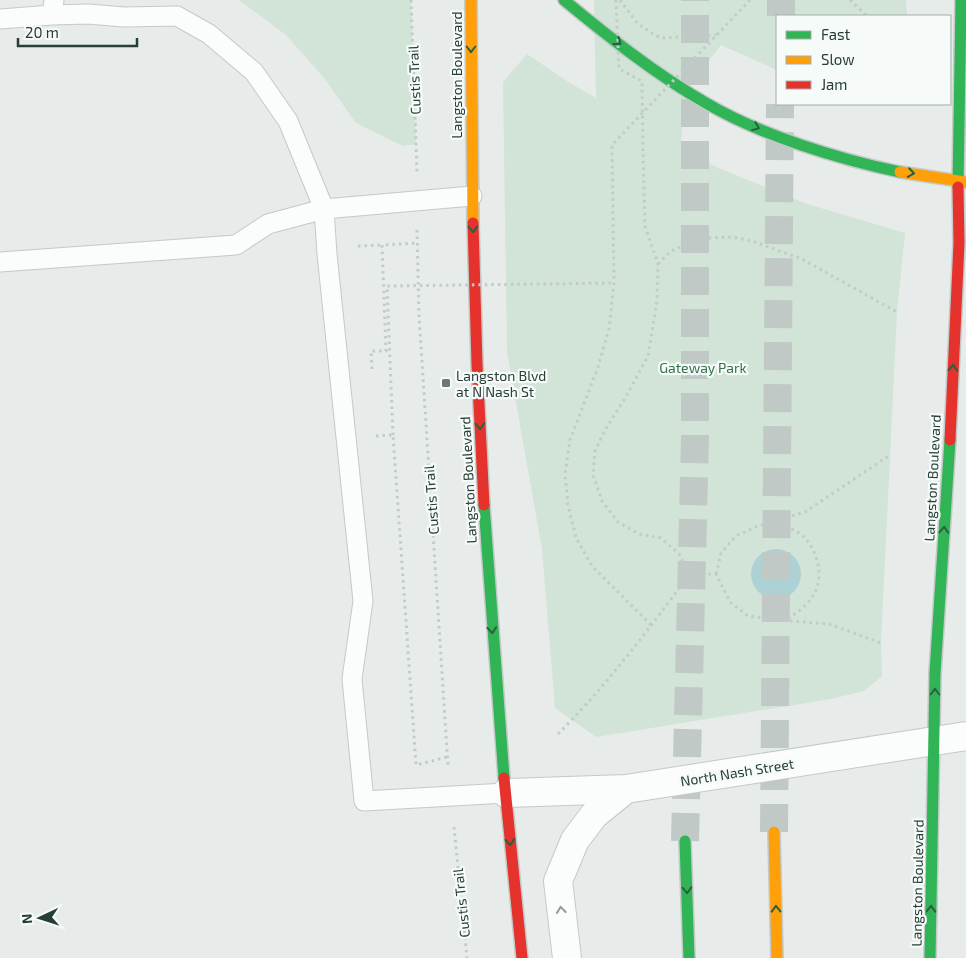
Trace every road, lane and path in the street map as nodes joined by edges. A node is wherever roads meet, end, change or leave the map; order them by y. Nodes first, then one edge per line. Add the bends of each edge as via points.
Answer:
1 (411, 0) edge
2 (471, 0) edge
3 (564, 0) edge
4 (616, 0) edge
5 (620, 0) edge
6 (750, 0) edge
7 (850, 0) edge
8 (961, 0) edge
9 (53, 7) edge
10 (866, 15) edge
11 (0, 19) edge
12 (716, 35) junction
13 (963, 85) edge
14 (643, 113) junction
15 (416, 159) dead end
16 (962, 182) edge
17 (472, 196) junction
18 (324, 209) junction
19 (382, 245) junction
20 (357, 246) dead end
21 (0, 262) edge
22 (658, 264) junction
23 (614, 284) junction
24 (897, 312) dead end
25 (372, 370) dead end
26 (374, 427) dead end
27 (393, 435) junction
28 (890, 455) dead end
29 (772, 522) junction
30 (716, 574) junction
31 (689, 575) junction
32 (786, 621) junction
33 (651, 625) junction
34 (882, 643) dead end
35 (558, 734) dead end
36 (966, 736) edge
37 (935, 741) junction
38 (626, 789) junction
39 (506, 793) junction
40 (774, 832) tunnel mouth
41 (685, 841) tunnel mouth
42 (456, 848) dead end
43 (467, 958) edge
44 (522, 958) edge
45 (567, 958) edge
46 (689, 958) edge
47 (777, 958) edge
48 (930, 958) edge

1 - 15 path, Custis Trail
2 -> 17 main road, Langston Boulevard
3 -> 16 main road via 649,66 737,119 846,160
4 - 14 path, bridge via 619,69 642,81
5 - 12 path, bridge via 637,23 661,38
6 - 12 path, bridge
7 - 10 path
8 - 13 main road, Langston Boulevard
9 - 11 lane
9 - 18 lane via 124,17 177,16 209,34 254,72 288,121
12 - 14 path, bridge
13 - 16 main road, Langston Boulevard
14 - 22 path, bridge via 645,226
14 - 23 path, bridge via 612,145
37 -> 16 main road, Langston Boulevard via 935,673
17 - 18 lane
17 -> 39 main road, Langston Boulevard via 488,582
18 - 21 lane via 268,224 236,244
18 - 39 lane via 363,601 352,679 364,801
19 - 20 path
19 - 25 path via 386,351 372,351
19 - 27 path, Custis Trail via 417,243 447,756 416,765
22 - 24 path via 671,251 706,238 732,237 752,241 802,259
22 - 31 path via 648,356 604,430 595,451 593,475 602,501 618,522 639,534 661,538 679,554
23 - 27 path, bridge via 387,286
23 - 33 path, bridge via 609,329 570,440 565,474 568,505 576,538 592,566
26 - 27 path via 375,436
28 - 29 path via 805,512
29 - 30 path via 736,536 721,553
29 - 32 path via 804,537 816,556 820,574 819,585 810,601
30 - 31 path
30 - 32 path via 730,602 748,616
31 - 33 path
32 - 34 path via 829,624
33 - 35 path
36 - 37 street, North Nash Street
37 - 38 street, North Nash Street
48 -> 37 main road, Langston Boulevard
38 - 39 street, North Nash Street
45 -> 38 street via 558,882 575,840 594,815
39 -> 44 main road, Langston Boulevard
47 -> 40 main road
41 -> 46 main road
42 - 43 path, Custis Trail

